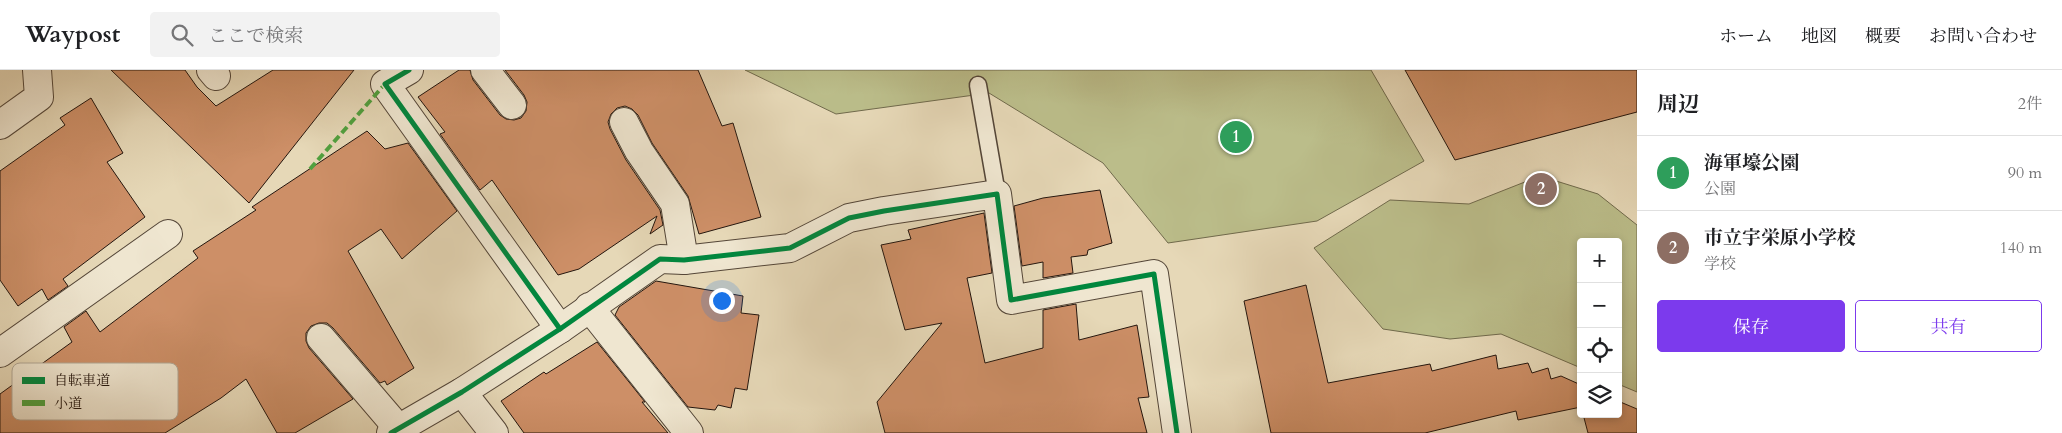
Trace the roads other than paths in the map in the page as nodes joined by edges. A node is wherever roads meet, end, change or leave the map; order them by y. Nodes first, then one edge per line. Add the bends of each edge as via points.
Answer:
1 (37, 70) edge
2 (409, 70) edge
3 (486, 70) edge
4 (978, 85) dead end
5 (512, 105) dead end
6 (624, 122) dead end
7 (0, 124) edge
8 (997, 194) junction
9 (168, 234) dead end
10 (684, 260) junction
11 (589, 308) junction
12 (560, 329) junction
13 (321, 338) dead end
14 (0, 353) edge
15 (462, 392) junction
16 (395, 431) edge
17 (494, 433) edge
18 (689, 433) edge
19 (1177, 433) edge

1 - 7 street via 39,97
2 - 12 street via 385,84
3 - 5 street
4 - 8 lane
6 - 10 street via 639,151 675,204
8 - 10 street via 848,218 790,248
8 - 19 street via 1011,300 1154,274
9 - 14 street
10 - 11 street via 660,259
11 - 12 street
11 - 18 street
12 - 15 street
13 - 16 street
15 - 16 street
15 - 17 street

